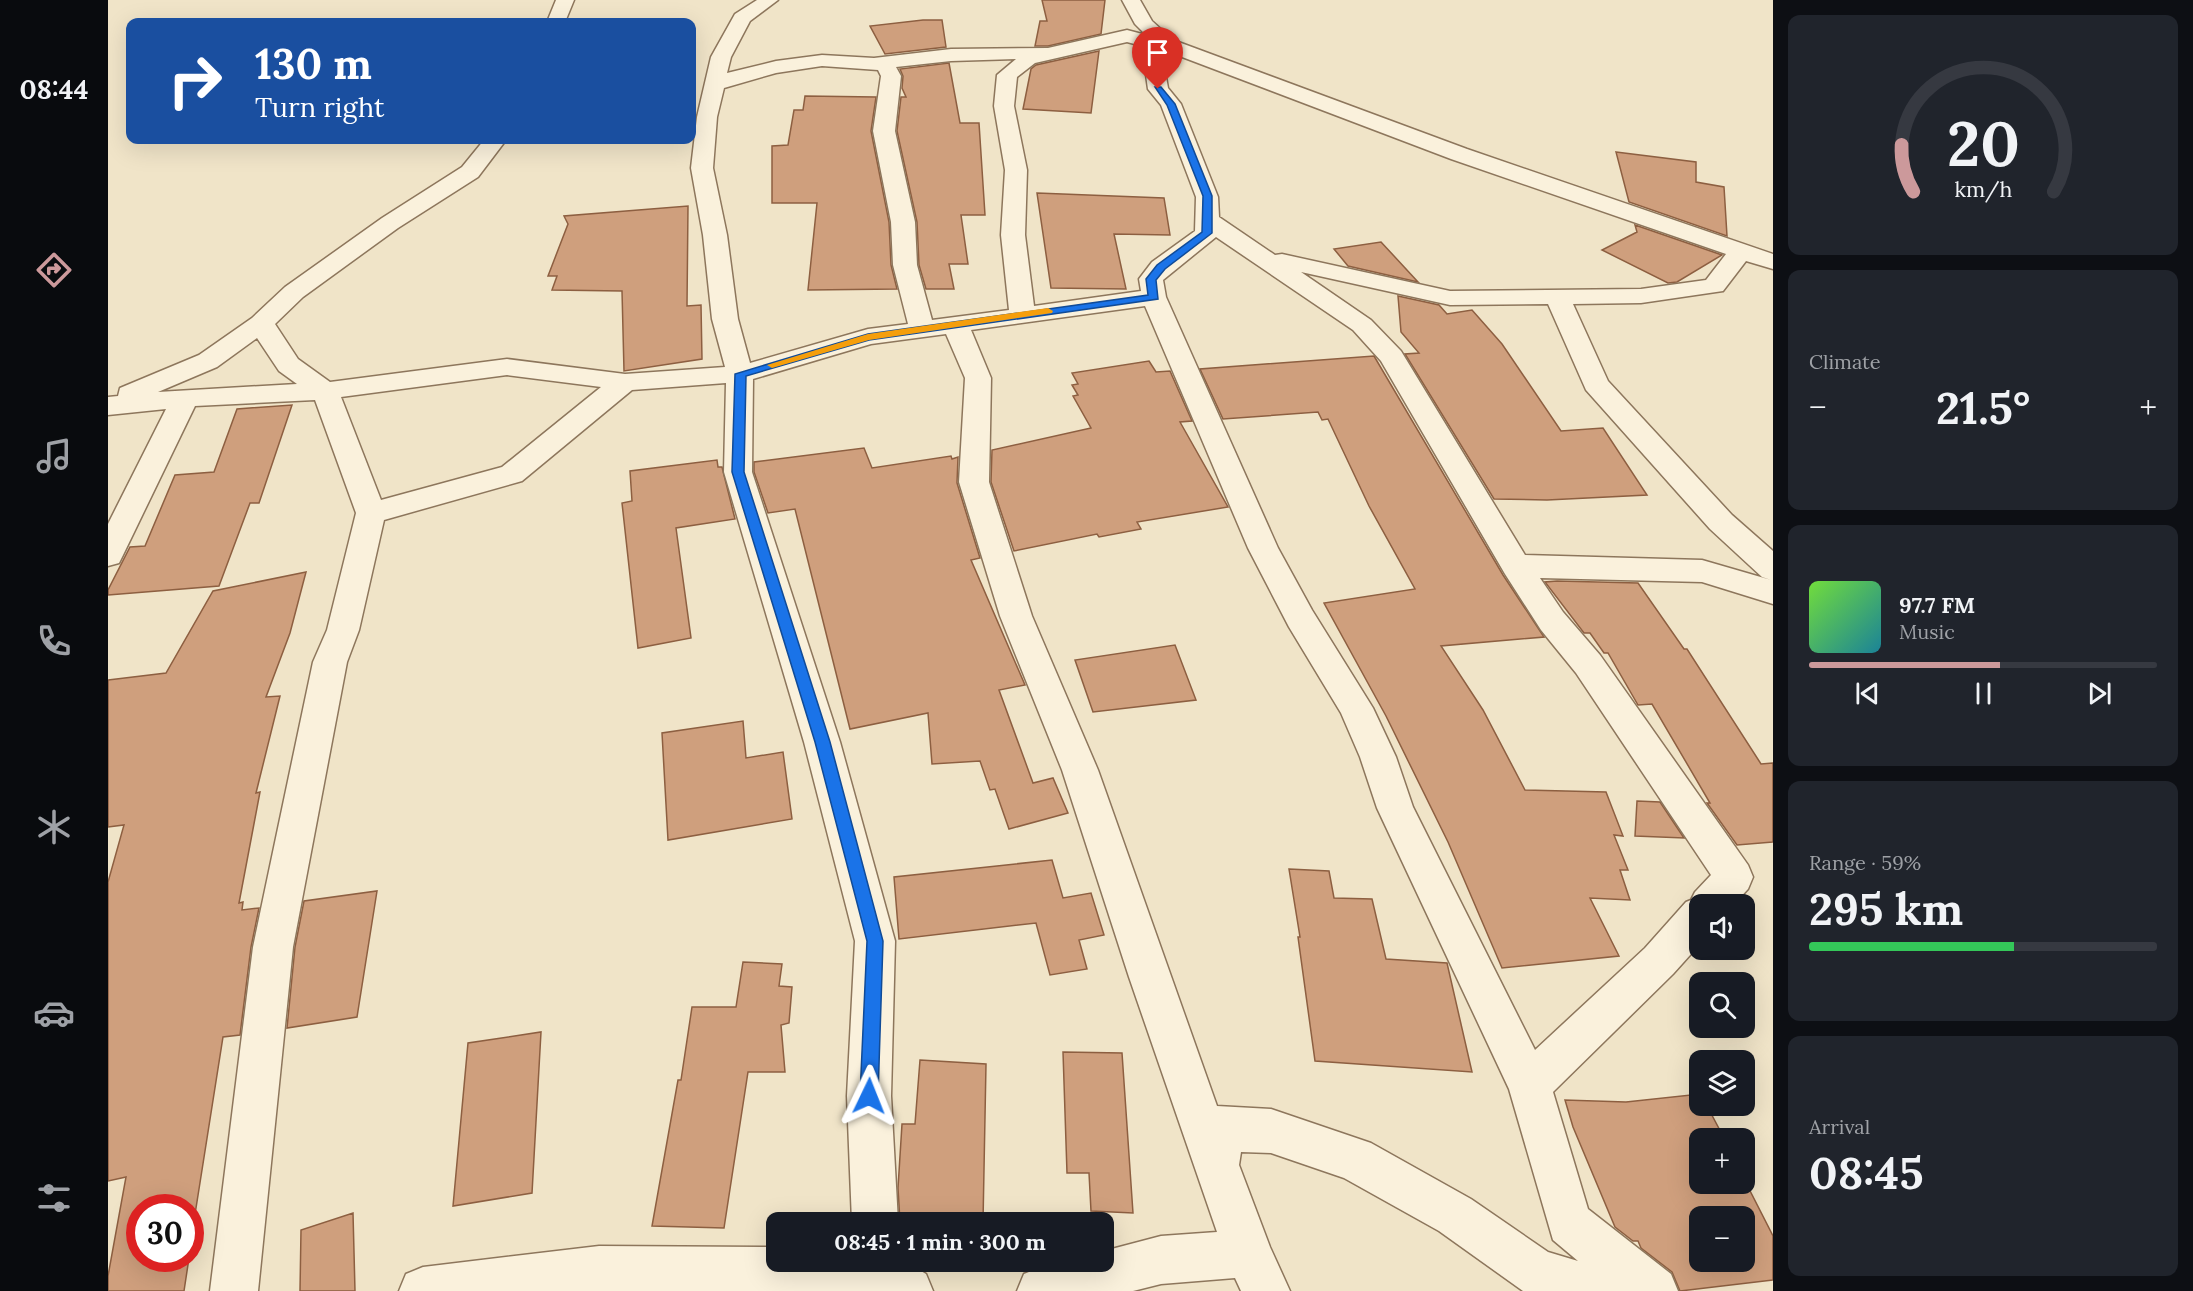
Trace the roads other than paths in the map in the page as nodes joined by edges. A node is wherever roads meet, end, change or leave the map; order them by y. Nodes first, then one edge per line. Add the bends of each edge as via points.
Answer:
1 (565, 0) edge
2 (769, 0) edge
3 (1131, 0) edge
4 (558, 18) edge
5 (1156, 41) junction
6 (1054, 52) junction
7 (876, 63) junction
8 (714, 85) junction
9 (492, 144) edge
10 (1207, 220) junction
11 (1741, 251) junction
12 (1261, 257) junction
13 (1773, 262) edge
14 (1154, 297) junction
15 (1557, 297) junction
16 (1022, 314) junction
17 (261, 323) junction
18 (938, 327) junction
19 (740, 374) junction
20 (625, 382) junction
21 (325, 391) junction
22 (185, 398) junction
23 (108, 404) edge
24 (371, 513) junction
25 (108, 555) edge
26 (1515, 566) junction
27 (1773, 569) edge
28 (1773, 592) edge
29 (1718, 894) edge
30 (1689, 927) edge
31 (1529, 1085) junction
32 (875, 1212) edge
33 (1257, 1272) edge
34 (884, 1279) edge
35 (234, 1291) edge
36 (423, 1291) edge
37 (1041, 1291) edge
38 (1600, 1291) edge
39 (1654, 1291) edge

1 - 4 street
2 - 8 street via 742,18 721,57
3 - 5 street
5 - 6 street via 1127,36
5 - 10 street via 1158,89 1171,104 1207,196
5 - 11 street via 1459,154
6 - 7 street via 951,55
6 - 16 street via 1028,59 1007,75 1004,106 1016,170 1013,235
7 - 8 street via 784,64
7 - 18 street via 886,66 891,76 884,131 903,222 905,265
8 - 19 street via 702,168 725,319
9 - 17 street via 470,172 370,236 294,292
10 - 12 street
10 - 14 street via 1207,233 1151,279
11 - 13 street
11 - 15 street via 1714,286 1641,296
12 - 15 street via 1450,298
12 - 26 street via 1362,325 1392,357
14 - 16 street
14 - 31 street via 1263,548 1300,618 1356,708 1395,808
15 - 27 street via 1596,384 1721,522
16 - 18 street
17 - 21 street via 288,365
17 - 23 street via 208,361
18 - 19 street via 868,337
18 - 33 street via 978,378 974,482 1016,616 1080,770 1149,977
19 - 20 street
19 - 32 street via 738,472 822,742 875,941 869,1096
20 - 21 street via 507,367
20 - 24 street via 512,474
21 - 22 street
21 - 24 street
22 - 23 street
22 - 25 street
24 - 35 street via 343,630 330,662 273,947
26 - 28 street via 1702,571
26 - 29 street via 1552,621 1588,664 1734,877
30 - 31 street
31 - 39 street via 1569,1224
33 - 37 street via 1161,1260
33 - 38 street via 1212,1128 1271,1131 1355,1159 1455,1215 1537,1273
34 - 36 street via 599,1270

